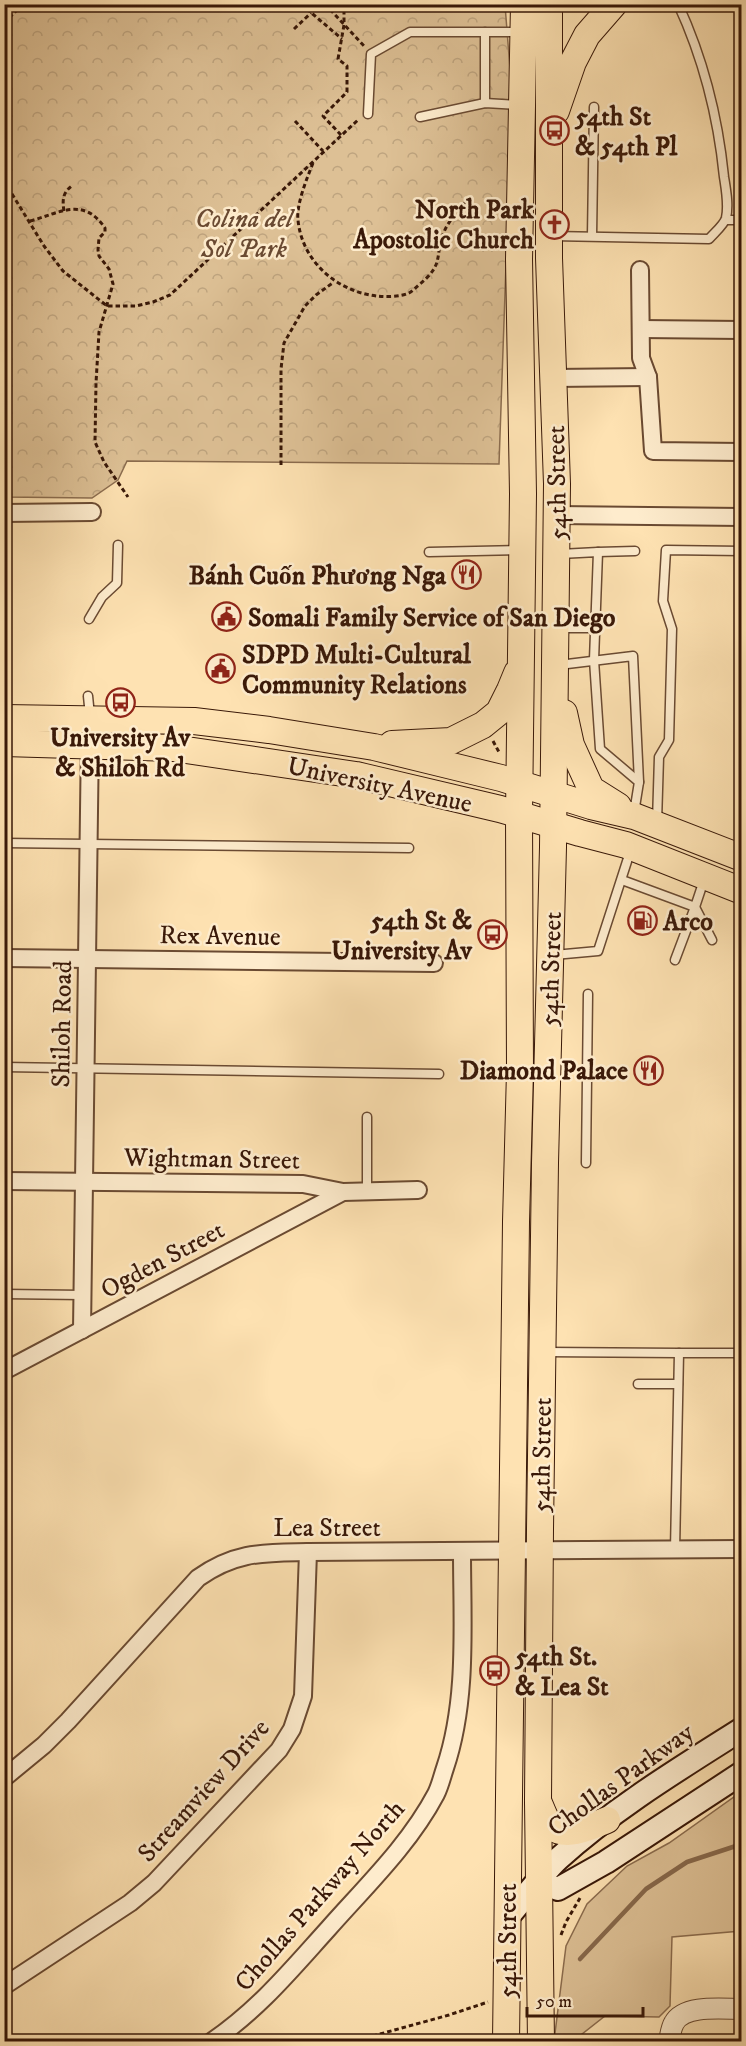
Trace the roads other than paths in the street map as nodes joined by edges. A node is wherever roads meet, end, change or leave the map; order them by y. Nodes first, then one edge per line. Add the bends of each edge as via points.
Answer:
1 (511, 4) edge
2 (524, 4) edge
3 (549, 4) edge
4 (614, 4) edge
5 (678, 4) edge
6 (485, 32) junction
7 (513, 32) junction
8 (485, 103) junction
9 (522, 105) junction
10 (594, 106) dead end
11 (368, 114) dead end
12 (420, 117) dead end
13 (548, 134) junction
14 (726, 220) junction
15 (741, 220) edge
16 (549, 236) junction
17 (592, 236) junction
18 (640, 270) dead end
19 (640, 329) junction
20 (741, 330) edge
21 (648, 377) junction
22 (554, 378) junction
23 (741, 452) edge
24 (92, 512) dead end
25 (4, 513) edge
26 (557, 515) junction
27 (741, 517) edge
28 (118, 544) dead end
29 (522, 550) junction
30 (635, 551) dead end
31 (741, 551) edge
32 (429, 552) dead end
33 (598, 552) junction
34 (556, 554) junction
35 (89, 619) dead end
36 (556, 628) junction
37 (595, 628) junction
38 (594, 660) junction
39 (521, 662) junction
40 (556, 666) junction
41 (89, 708) junction
42 (4, 718) edge
43 (4, 742) edge
44 (90, 745) junction
45 (374, 747) junction
46 (639, 782) junction
47 (519, 784) junction
48 (554, 795) junction
49 (519, 815) junction
50 (646, 821) junction
51 (553, 825) junction
52 (4, 843) edge
53 (88, 843) junction
54 (632, 847) junction
55 (409, 848) dead end
56 (741, 858) edge
57 (705, 876) junction
58 (622, 880) junction
59 (741, 891) edge
60 (695, 908) junction
61 (711, 940) dead end
62 (550, 955) junction
63 (4, 958) edge
64 (87, 959) junction
65 (675, 960) dead end
66 (434, 963) dead end
67 (588, 994) dead end
68 (4, 1067) edge
69 (86, 1068) junction
70 (439, 1074) dead end
71 (519, 1109) junction
72 (367, 1117) dead end
73 (545, 1163) junction
74 (586, 1164) dead end
75 (4, 1181) edge
76 (84, 1182) junction
77 (418, 1190) dead end
78 (368, 1191) junction
79 (343, 1192) junction
80 (4, 1294) edge
81 (83, 1295) junction
82 (82, 1330) junction
83 (542, 1352) junction
84 (679, 1353) junction
85 (741, 1353) edge
86 (4, 1371) edge
87 (638, 1384) dead end
88 (678, 1384) junction
89 (540, 1549) junction
90 (741, 1549) edge
91 (675, 1550) junction
92 (513, 1551) junction
93 (308, 1552) junction
94 (462, 1552) junction
95 (741, 1729) edge
96 (741, 1773) edge
97 (4, 1778) edge
98 (538, 1801) junction
99 (607, 1820) junction
100 (538, 1882) junction
101 (507, 1918) junction
102 (4, 1986) edge
103 (741, 2009) edge
104 (671, 2032) edge
105 (211, 2042) edge
106 (506, 2042) edge
107 (541, 2042) edge

1 - 7 main road
2 - 9 main road, 54th Street
3 - 13 main road, 54th Street
4 - 13 main road via 587,35 573,62
5 - 14 lane via 713,104 722,154
6 - 7 lane
6 - 8 lane
6 - 11 lane via 410,32 371,54
7 - 9 main road
8 - 9 lane
8 - 12 lane
9 - 29 main road, 54th Street
10 - 17 lane
13 - 16 main road, 54th Street
14 - 15 lane
14 - 17 lane via 709,239
16 - 17 lane
16 - 22 main road, 54th Street
18 - 19 street
19 - 20 street
19 - 21 street via 641,358
21 - 22 street
21 - 23 street via 653,451
22 - 26 main road, 54th Street
24 - 25 street
26 - 27 street
26 - 34 main road, 54th Street
28 - 35 lane via 117,583 102,597
29 - 32 lane
29 - 39 main road, 54th Street
30 - 33 lane
31 - 50 lane via 666,550 663,601 672,629 669,740 659,757
33 - 34 lane
33 - 37 lane
34 - 36 main road, 54th Street
36 - 37 lane
36 - 40 main road, 54th Street
37 - 38 lane
38 - 40 lane
38 - 46 lane via 600,749
38 - 46 lane via 633,656
39 - 45 main road via 499,712 483,725 451,741
39 - 47 main road, 54th Street
40 - 48 main road, 54th Street
40 - 50 main road via 571,745 591,789
41 - 42 main road, University Avenue
41 - 44 street, Shiloh Road
41 - 45 main road, University Avenue
43 - 44 main road, University Avenue
44 - 49 main road, University Avenue via 173,748 357,775
44 - 53 street, Shiloh Road
45 - 47 main road, University Avenue
46 - 50 lane
47 - 48 main road, University Avenue
47 - 49 main road, 54th Street
48 - 50 main road, University Avenue
48 - 51 main road, 54th Street
49 - 51 main road, University Avenue
49 - 71 main road, 54th Street
50 - 56 main road, University Avenue
51 - 54 main road, University Avenue
51 - 62 main road, 54th Street
52 - 53 lane
53 - 55 lane
53 - 64 street, Shiloh Road
54 - 57 main road, University Avenue
54 - 58 lane
57 - 59 main road, University Avenue
57 - 60 lane
58 - 60 lane
58 - 62 lane via 598,951
60 - 61 lane
60 - 65 lane
62 - 73 main road, 54th Street
63 - 64 street, Rex Avenue
64 - 66 street, Rex Avenue
64 - 69 street, Shiloh Road
67 - 74 lane
68 - 69 lane
69 - 70 lane
69 - 76 street, Shiloh Road
71 - 73 main road via 532,1152
71 - 92 main road, 54th Street
72 - 78 lane
73 - 83 main road, 54th Street
75 - 76 street, Wightman Street
76 - 79 street, Wightman Street via 303,1184
76 - 81 street, Shiloh Road
77 - 78 street, Wightman Street
78 - 79 street, Wightman Street
79 - 82 street, Ogden Street
80 - 81 lane
81 - 82 street, Shiloh Road
82 - 86 street, Ogden Street
83 - 84 lane
83 - 89 main road, 54th Street
84 - 85 lane
84 - 88 lane
87 - 88 lane
88 - 91 lane
89 - 91 street, Lea Street
89 - 92 street, Lea Street
89 - 98 main road, 54th Street
90 - 91 street, Lea Street
92 - 94 street, Lea Street
92 - 101 main road, 54th Street
93 - 94 street, Lea Street
93 - 97 street, Lea Street via 256,1553 221,1564 198,1578 68,1721
93 - 102 street, Streamview Drive via 303,1696 292,1729 279,1750 154,1883
94 - 105 street, Chollas Parkway North via 459,1707 451,1751 437,1792 412,1832 273,1991 239,2023
95 - 99 main road, Chollas Parkway
96 - 100 main road via 558,1889
98 - 99 main road via 546,1819 558,1829 583,1830
98 - 100 main road, 54th Street
99 - 100 main road, Chollas Parkway via 557,1860
100 - 101 main road, Chollas Parkway
100 - 107 main road, 54th Street
101 - 106 main road, 54th Street
103 - 104 street via 700,2009 682,2014

